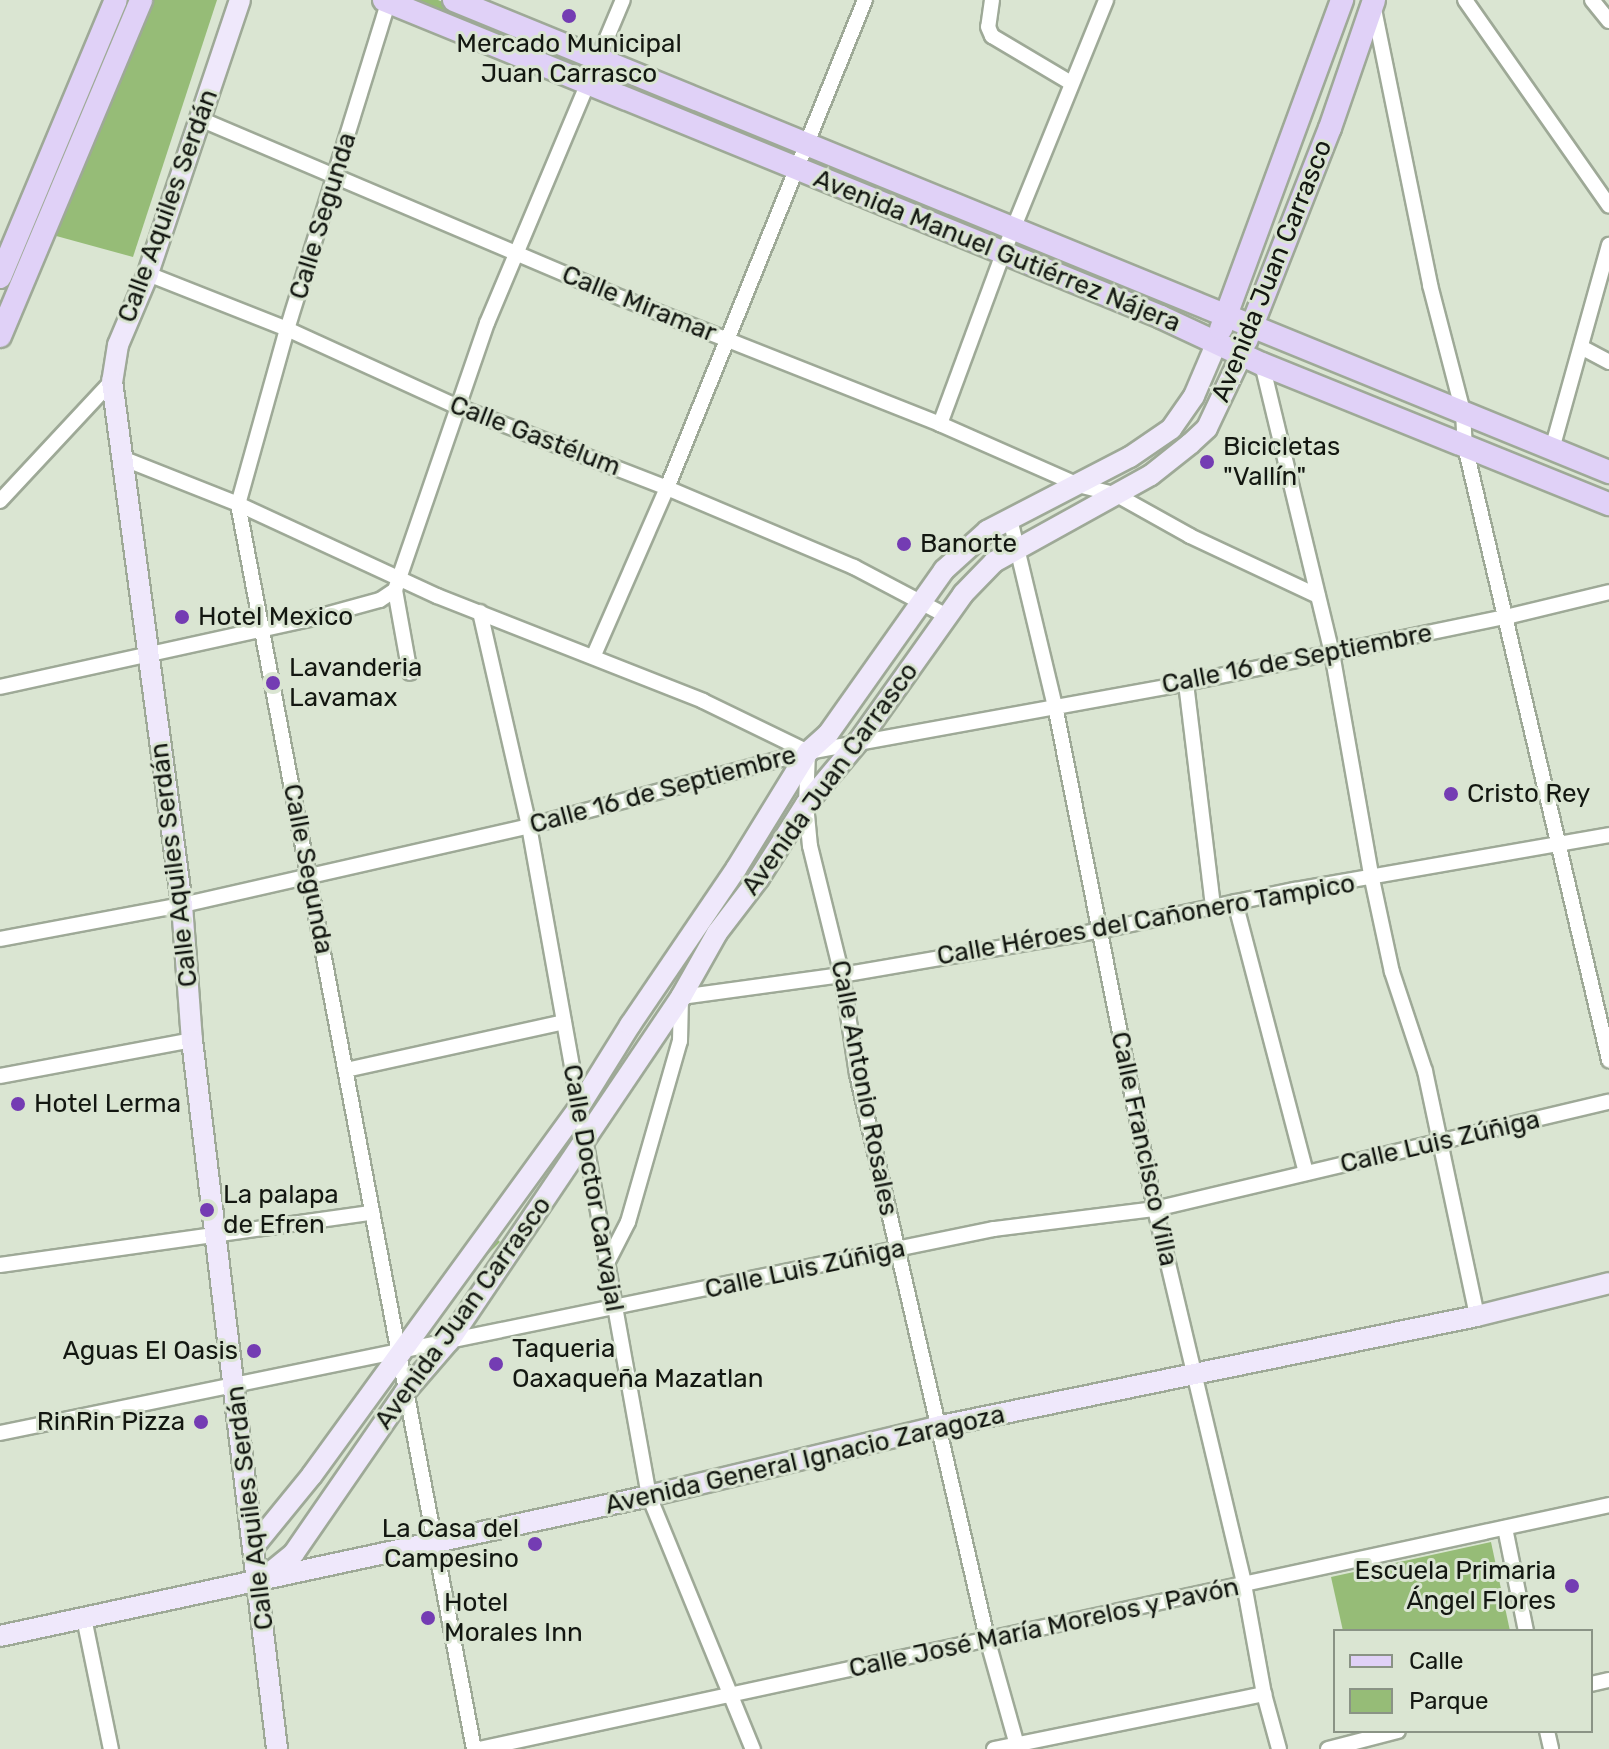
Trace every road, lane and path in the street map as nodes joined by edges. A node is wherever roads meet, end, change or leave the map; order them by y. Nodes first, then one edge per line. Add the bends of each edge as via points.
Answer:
1 (116, 0) edge
2 (141, 0) edge
3 (240, 0) edge
4 (454, 0) edge
5 (623, 0) edge
6 (865, 0) edge
7 (992, 0) edge
8 (1106, 0) edge
9 (1341, 0) edge
10 (1465, 0) edge
11 (1592, 0) edge
12 (387, 1) edge
13 (1373, 2) edge
14 (1609, 21) edge
15 (600, 58) junction
16 (1071, 83) junction
17 (587, 84) junction
18 (200, 119) junction
19 (806, 141) junction
20 (795, 169) junction
21 (336, 177) junction
22 (1609, 206) edge
23 (1013, 227) junction
24 (1609, 245) edge
25 (1003, 254) junction
26 (517, 255) junction
27 (148, 274) junction
28 (0, 277) edge
29 (1226, 317) junction
30 (1251, 327) junction
31 (287, 329) junction
32 (0, 336) edge
33 (727, 339) junction
34 (1217, 342) junction
35 (1581, 347) junction
36 (1252, 359) junction
37 (1609, 362) edge
38 (112, 381) junction
39 (456, 406) junction
40 (1463, 412) junction
41 (940, 424) junction
42 (1465, 446) junction
43 (1552, 449) junction
44 (122, 458) junction
45 (1609, 472) edge
46 (1078, 485) junction
47 (667, 488) junction
48 (1115, 494) junction
49 (0, 501) edge
50 (238, 504) junction
51 (1609, 504) edge
52 (1010, 519) junction
53 (1019, 546) junction
54 (396, 584) junction
55 (1609, 592) edge
56 (1318, 596) junction
57 (922, 602) junction
58 (480, 612) junction
59 (947, 616) junction
60 (1506, 617) junction
61 (261, 629) junction
62 (1332, 653) junction
63 (148, 655) junction
64 (594, 655) junction
65 (410, 673) dead end
66 (1186, 683) junction
67 (0, 687) edge
68 (1055, 706) junction
69 (858, 742) junction
70 (808, 752) junction
71 (806, 804) junction
72 (529, 826) junction
73 (1609, 835) edge
74 (1558, 844) junction
75 (310, 875) junction
76 (1372, 879) junction
77 (1235, 902) junction
78 (182, 905) junction
79 (1213, 907) junction
80 (1098, 931) junction
81 (0, 939) edge
82 (842, 975) junction
83 (660, 982) junction
84 (681, 997) junction
85 (564, 1022) junction
86 (192, 1040) junction
87 (1609, 1060) edge
88 (346, 1070) junction
89 (0, 1076) edge
90 (1609, 1102) edge
91 (579, 1107) junction
92 (584, 1141) junction
93 (1437, 1143) junction
94 (1306, 1173) junction
95 (1155, 1209) junction
96 (372, 1213) junction
97 (492, 1226) junction
98 (217, 1234) junction
99 (516, 1243) junction
100 (897, 1250) junction
101 (0, 1265) edge
102 (606, 1265) junction
103 (1609, 1283) edge
104 (614, 1309) junction
105 (1477, 1316) junction
106 (449, 1341) junction
107 (400, 1352) junction
108 (1195, 1376) junction
109 (236, 1385) junction
110 (405, 1392) junction
111 (941, 1426) junction
112 (0, 1433) edge
113 (312, 1475) junction
114 (335, 1490) junction
115 (649, 1496) junction
116 (1609, 1505) edge
117 (1505, 1528) junction
118 (434, 1543) junction
119 (255, 1545) junction
120 (260, 1581) junction
121 (1244, 1584) junction
122 (84, 1618) junction
123 (1526, 1629) edge
124 (0, 1636) edge
125 (988, 1642) junction
126 (1264, 1694) junction
127 (734, 1697) junction
128 (1390, 1733) edge
129 (1017, 1747) edge
130 (111, 1749) edge
131 (277, 1749) edge
132 (477, 1749) edge
133 (753, 1749) edge
134 (994, 1749) edge
135 (1279, 1749) edge
136 (1328, 1749) edge

1 - 28 main road
2 - 32 main road
3 - 18 street, Calle Aquiles Serdán
4 - 15 main road, Avenida Manuel Gutiérrez Nájera
5 - 15 street
6 - 19 street
7 - 16 street via 992,36
8 - 16 street
9 - 29 main road, Avenida Juan Carrasco
10 - 22 street
11 - 14 street
12 - 17 main road, Avenida Manuel Gutiérrez Nájera
12 - 21 street, Calle Segunda
13 - 30 main road, Avenida Juan Carrasco via 1330,128
13 - 40 street via 1430,285
15 - 17 street
15 - 19 main road, Avenida Manuel Gutiérrez Nájera
16 - 23 street
17 - 20 main road, Avenida Manuel Gutiérrez Nájera
17 - 26 street
18 - 21 street, Calle Miramar
18 - 27 street, Calle Aquiles Serdán
19 - 20 street
19 - 23 main road, Avenida Manuel Gutiérrez Nájera
20 - 25 main road, Avenida Manuel Gutiérrez Nájera
20 - 33 street
21 - 26 street, Calle Miramar
21 - 31 street, Calle Segunda
23 - 25 street
23 - 29 main road, Avenida Manuel Gutiérrez Nájera
24 - 35 street
25 - 34 main road, Avenida Manuel Gutiérrez Nájera
25 - 41 street
26 - 33 street, Calle Miramar
26 - 39 street
27 - 31 street, Calle Gastélum
27 - 38 street, Calle Aquiles Serdán via 118,345
29 - 30 main road, Avenida Manuel Gutiérrez Nájera
29 - 34 main road, Avenida Juan Carrasco
30 - 36 main road, Avenida Juan Carrasco
30 - 40 main road, Avenida Manuel Gutiérrez Nájera
31 - 39 street, Calle Gastélum
31 - 50 street, Calle Segunda
33 - 41 street, Calle Miramar
33 - 47 street
34 - 36 main road, Avenida Manuel Gutiérrez Nájera
34 - 46 street, Avenida Juan Carrasco via 1188,406 1171,429
35 - 37 street
35 - 43 street
36 - 42 main road, Avenida Manuel Gutiérrez Nájera
36 - 48 street, Avenida Juan Carrasco via 1207,428 1151,475
36 - 56 street
38 - 44 street, Calle Aquiles Serdán
38 - 49 street
39 - 47 street, Calle Gastélum
39 - 54 street
40 - 42 street
40 - 43 main road, Avenida Manuel Gutiérrez Nájera
41 - 46 street, Calle Miramar
42 - 51 main road, Avenida Manuel Gutiérrez Nájera
42 - 60 street
43 - 45 main road, Avenida Manuel Gutiérrez Nájera
44 - 50 street
44 - 63 street, Calle Aquiles Serdán
46 - 48 street, Calle Miramar
46 - 52 street, Avenida Juan Carrasco
47 - 57 street, Calle Gastélum via 854,567
47 - 64 street
48 - 53 street, Avenida Juan Carrasco
48 - 56 street, Calle Miramar
50 - 54 street
50 - 61 street, Calle Segunda
52 - 53 street, Calle Francisco Villa
52 - 57 street, Avenida Juan Carrasco via 958,555
53 - 59 street, Avenida Juan Carrasco via 978,575
53 - 68 street, Calle Francisco Villa
54 - 58 street
54 - 61 street via 380,600
54 - 65 street
55 - 60 street, Calle 16 de Septiembre
56 - 62 street
57 - 59 street, Calle Gastélum
57 - 70 street, Avenida Juan Carrasco via 828,734
58 - 64 street
58 - 72 street, Calle Doctor Carvajal
59 - 69 street, Avenida Juan Carrasco
60 - 62 street, Calle 16 de Septiembre
60 - 74 street
61 - 63 street
61 - 75 street, Calle Segunda
62 - 66 street, Calle 16 de Septiembre
62 - 76 street
63 - 67 street
63 - 78 street, Calle Aquiles Serdán
64 - 70 street
66 - 68 street, Calle 16 de Septiembre
66 - 79 street
68 - 69 street, Calle 16 de Septiembre
68 - 80 street, Calle Francisco Villa
69 - 70 street, Calle 16 de Septiembre
69 - 71 street, Avenida Juan Carrasco
70 - 71 street, Calle Antonio Rosales
70 - 72 street, Calle 16 de Septiembre
70 - 83 street, Avenida Juan Carrasco
71 - 82 street, Calle Antonio Rosales via 810,846
71 - 84 street, Avenida Juan Carrasco via 717,933
72 - 75 street, Calle 16 de Septiembre
72 - 85 street, Calle Doctor Carvajal
73 - 74 street, Calle Héroes del Cañonero Tampico
74 - 76 street, Calle Héroes del Cañonero Tampico
74 - 87 street
75 - 78 street, Calle 16 de Septiembre
75 - 88 street, Calle Segunda
76 - 77 street, Calle Héroes del Cañonero Tampico
76 - 93 street via 1392,972 1425,1071
77 - 79 street, Calle Héroes del Cañonero Tampico
77 - 94 street
78 - 81 street, Calle 16 de Septiembre
78 - 86 street, Calle Aquiles Serdán
79 - 80 street, Calle Héroes del Cañonero Tampico
80 - 82 street, Calle Héroes del Cañonero Tampico
80 - 95 street, Calle Francisco Villa
82 - 84 street, Calle Héroes del Cañonero Tampico
82 - 100 street, Calle Antonio Rosales via 857,1074
83 - 84 street
83 - 91 street, Avenida Juan Carrasco
84 - 92 street, Avenida Juan Carrasco
84 - 102 street via 680,1041 628,1222
85 - 88 street
85 - 91 street, Calle Doctor Carvajal
86 - 89 street
86 - 98 street, Calle Aquiles Serdán
88 - 96 street, Calle Segunda
90 - 93 street, Calle Luis Zúñiga
91 - 92 street, Calle Doctor Carvajal
91 - 97 street, Avenida Juan Carrasco
92 - 99 street, Avenida Juan Carrasco
92 - 102 street, Calle Doctor Carvajal
93 - 94 street, Calle Luis Zúñiga
93 - 105 street
94 - 95 street, Calle Luis Zúñiga
95 - 100 street, Calle Luis Zúñiga via 994,1229
95 - 108 street, Calle Francisco Villa
96 - 98 street
96 - 107 street, Calle Segunda
97 - 99 street
97 - 107 street, Avenida Juan Carrasco
98 - 101 street
98 - 109 street, Calle Aquiles Serdán
99 - 106 street, Avenida Juan Carrasco
100 - 104 street, Calle Luis Zúñiga
100 - 111 street, Calle Antonio Rosales
102 - 104 street, Calle Doctor Carvajal
103 - 105 street, Avenida General Ignacio Zaragoza
104 - 106 street, Calle Luis Zúñiga
104 - 115 street, Calle Doctor Carvajal
105 - 108 street, Avenida General Ignacio Zaragoza
106 - 107 street, Calle Luis Zúñiga
106 - 110 street, Avenida Juan Carrasco
107 - 109 street, Calle Luis Zúñiga
107 - 110 street, Calle Segunda
107 - 113 street, Avenida Juan Carrasco
108 - 111 street, Avenida General Ignacio Zaragoza
108 - 121 street, Calle Francisco Villa
109 - 112 street, Calle Luis Zúñiga
109 - 119 street, Calle Aquiles Serdán
110 - 114 street, Avenida Juan Carrasco
110 - 118 street, Calle Segunda
111 - 115 street, Avenida General Ignacio Zaragoza
111 - 125 street, Calle Antonio Rosales
113 - 114 street
113 - 119 street, Avenida Juan Carrasco
114 - 120 street, Avenida Juan Carrasco via 294,1553
115 - 118 street, Avenida General Ignacio Zaragoza
115 - 127 street, Calle Doctor Carvajal
116 - 117 street, Calle José María Morelos y Pavón
117 - 121 street, Calle José María Morelos y Pavón
117 - 123 street
118 - 120 street, Avenida General Ignacio Zaragoza
118 - 132 street, Calle Segunda
119 - 120 street, Calle Aquiles Serdán
120 - 122 street, Avenida General Ignacio Zaragoza
120 - 131 street, Calle Aquiles Serdán
121 - 125 street, Calle José María Morelos y Pavón
121 - 126 street, Calle Francisco Villa
122 - 124 street, Avenida General Ignacio Zaragoza
122 - 130 street
125 - 127 street, Calle José María Morelos y Pavón
125 - 129 street, Calle Antonio Rosales
126 - 129 street
126 - 135 street, Calle Francisco Villa
127 - 132 street, Calle José María Morelos y Pavón
127 - 133 street, Calle Doctor Carvajal
128 - 136 street
129 - 134 street

